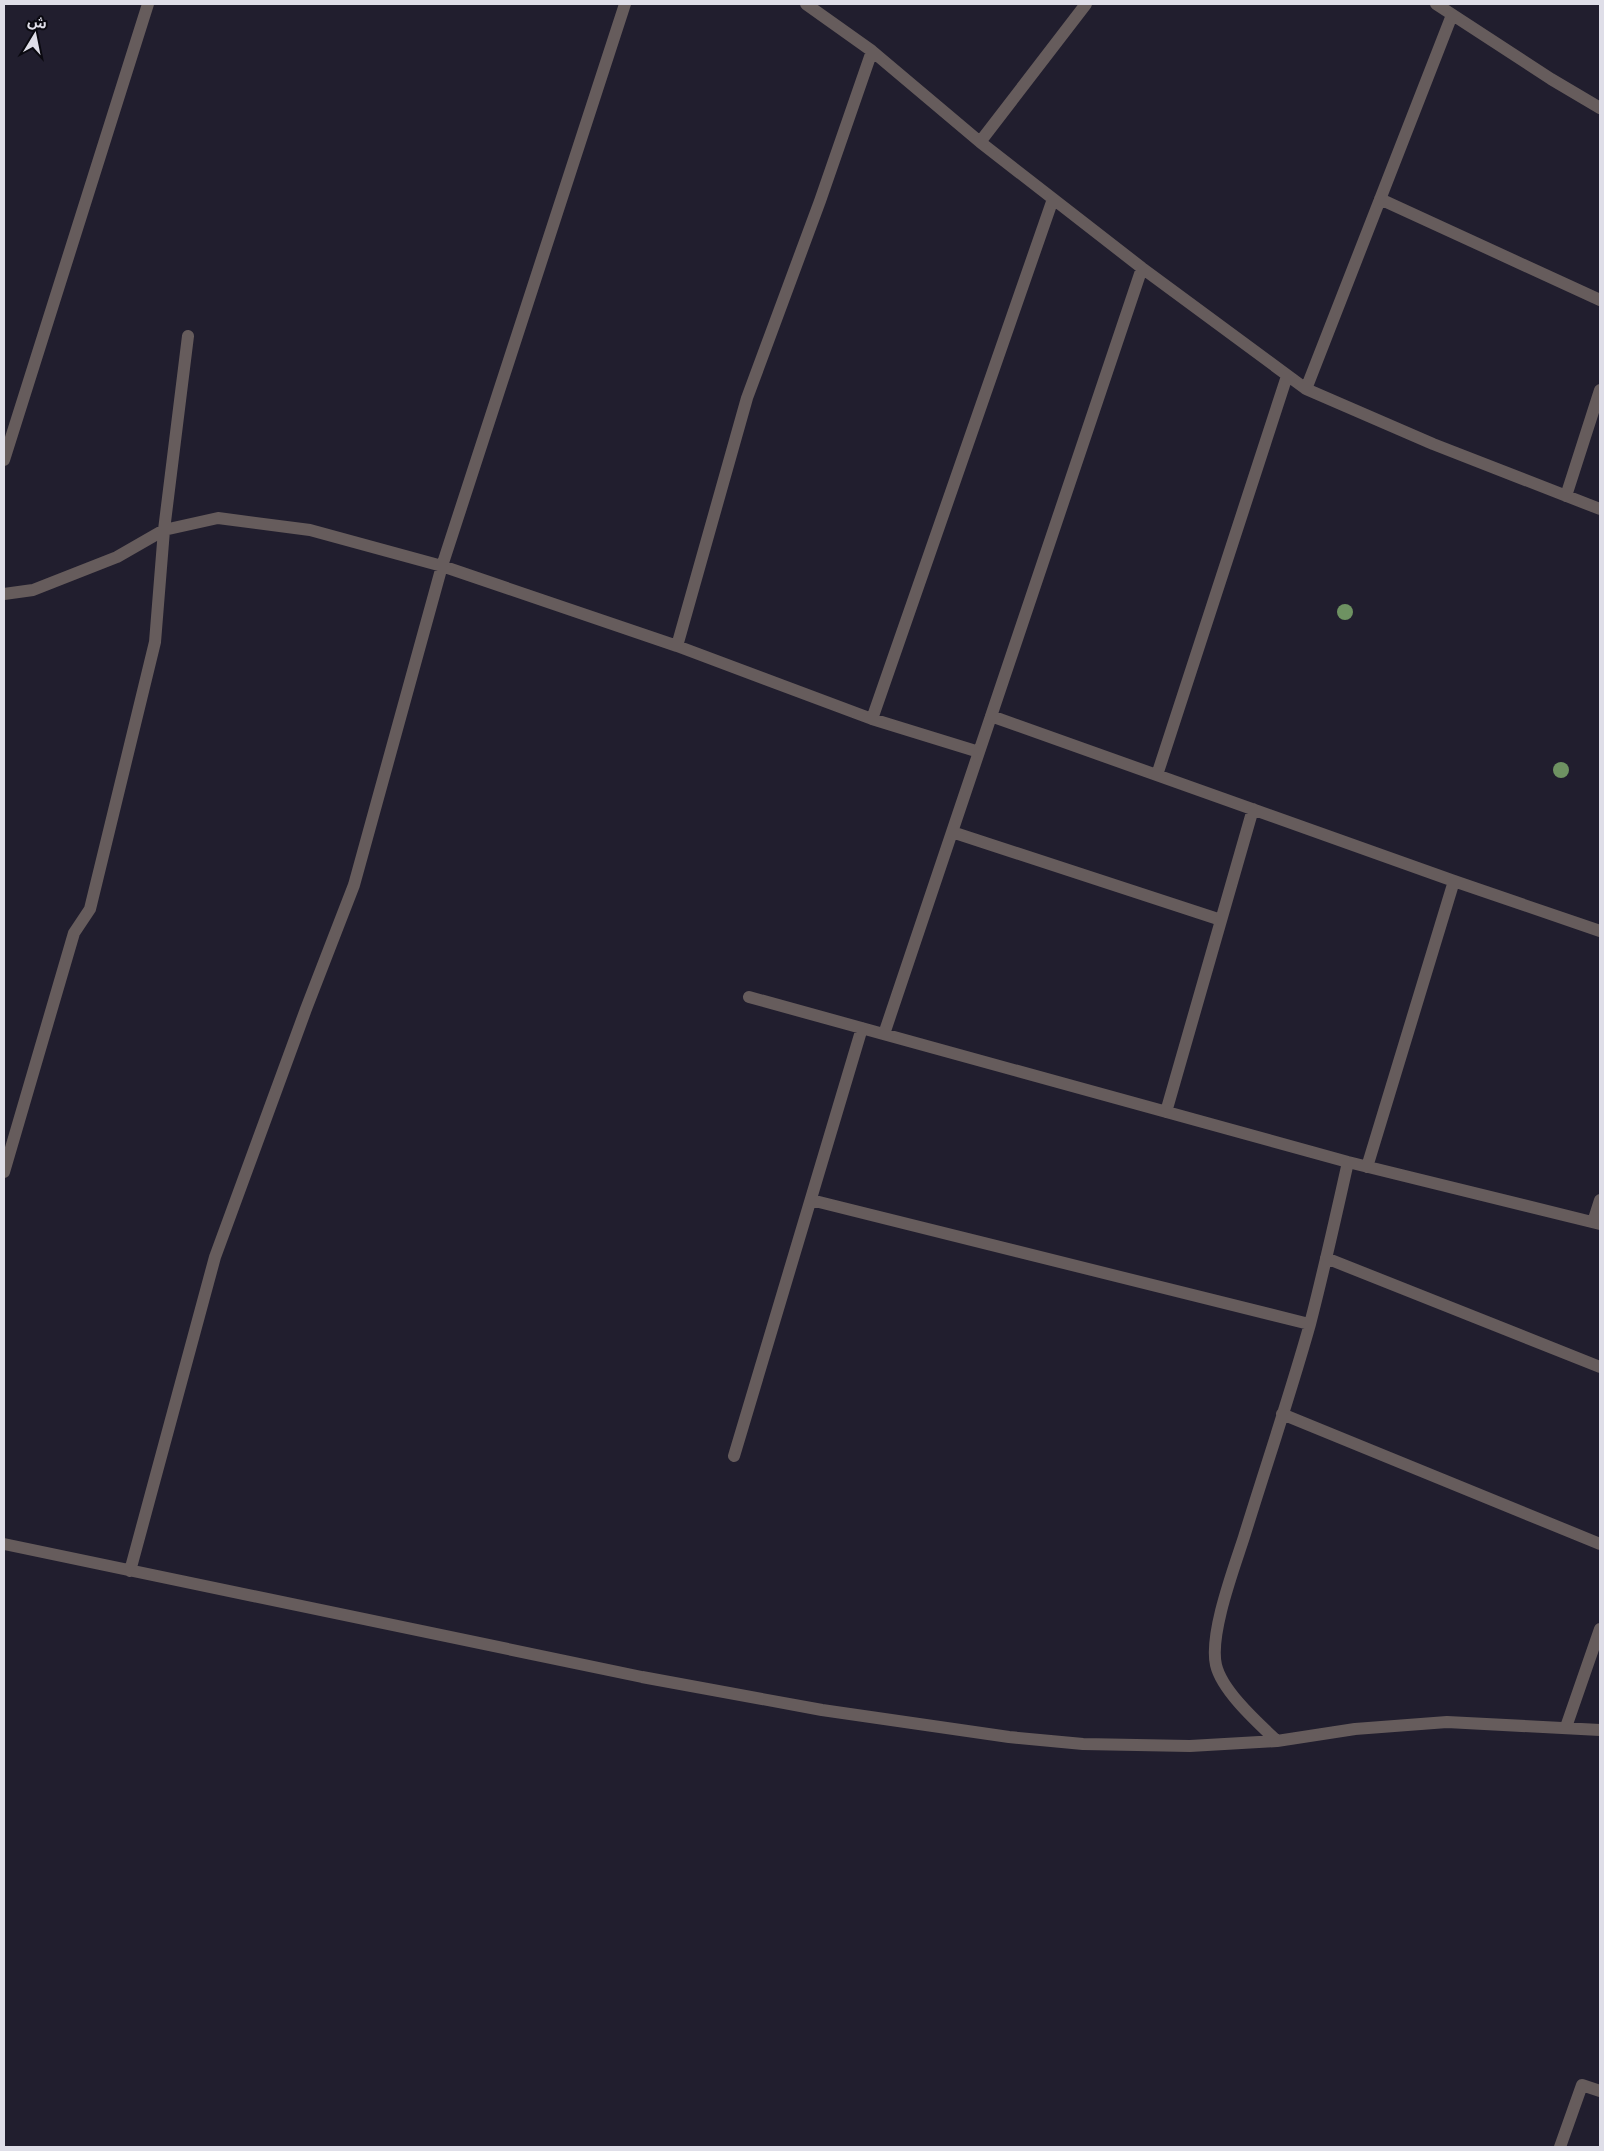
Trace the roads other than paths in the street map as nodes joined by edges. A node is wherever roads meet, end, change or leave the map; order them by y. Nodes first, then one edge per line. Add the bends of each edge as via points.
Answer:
1 (148, 4) edge
2 (625, 4) edge
3 (806, 4) edge
4 (1086, 4) edge
5 (1436, 4) edge
6 (1452, 15) junction
7 (872, 51) junction
8 (1600, 108) edge
9 (980, 142) junction
10 (1053, 199) junction
11 (1380, 199) junction
12 (1142, 268) junction
13 (1600, 300) edge
14 (188, 336) dead end
15 (1287, 376) junction
16 (1306, 389) junction
17 (1600, 390) edge
18 (4, 460) edge
19 (1566, 496) junction
20 (1600, 509) edge
21 (164, 530) junction
22 (442, 566) junction
23 (4, 594) edge
24 (677, 646) junction
25 (991, 716) junction
26 (872, 719) junction
27 (979, 752) junction
28 (1157, 775) junction
29 (1253, 809) junction
30 (952, 832) junction
31 (1454, 881) junction
32 (1221, 920) junction
33 (1600, 931) edge
34 (749, 997) dead end
35 (862, 1028) junction
36 (884, 1034) junction
37 (1166, 1112) junction
38 (1348, 1162) junction
39 (1367, 1167) junction
40 (4, 1172) edge
41 (811, 1200) junction
42 (1600, 1200) edge
43 (1597, 1223) edge
44 (1326, 1258) junction
45 (1309, 1324) junction
46 (1600, 1367) edge
47 (1282, 1414) junction
48 (734, 1456) dead end
49 (4, 1544) edge
50 (1600, 1544) edge
51 (130, 1571) junction
52 (1600, 1629) edge
53 (1566, 1728) junction
54 (1600, 1730) edge
55 (1277, 1741) junction
56 (1600, 2091) edge
57 (1560, 2147) edge

1 - 18 street
2 - 22 street
3 - 7 street
4 - 9 street
5 - 6 street
6 - 8 street
6 - 11 street
7 - 9 street
7 - 24 street via 747,398
9 - 10 street
10 - 12 street
10 - 26 street
11 - 13 street
11 - 16 street
12 - 15 street
12 - 25 street
14 - 21 street
15 - 16 street
15 - 28 street
16 - 19 street via 1433,444
17 - 19 street
19 - 20 street
21 - 22 street via 218,518 310,530
21 - 23 street via 117,557 33,590
21 - 40 street via 155,642 90,910 74,933
22 - 24 street
22 - 51 street via 354,885 214,1257
24 - 26 street
25 - 27 street
25 - 28 street
26 - 27 street
27 - 30 street
28 - 29 street
29 - 31 street
29 - 32 street
30 - 32 street
30 - 36 street
31 - 33 street
31 - 39 street
32 - 37 street
34 - 35 street
35 - 36 street
35 - 41 street
36 - 37 street
37 - 38 street
38 - 39 street
38 - 44 street
39 - 43 street
41 - 45 street
41 - 48 street
42 - 43 street
44 - 45 street
44 - 46 street
45 - 47 street
47 - 50 street
47 - 55 street via 1234,1568 1215,1648 1216,1666 1224,1682 1247,1712
49 - 51 street
51 - 55 street via 642,1677 822,1710 1009,1737 1083,1744 1190,1746
52 - 53 street
53 - 54 street
53 - 55 street via 1447,1722 1355,1729
56 - 57 street via 1582,2085

